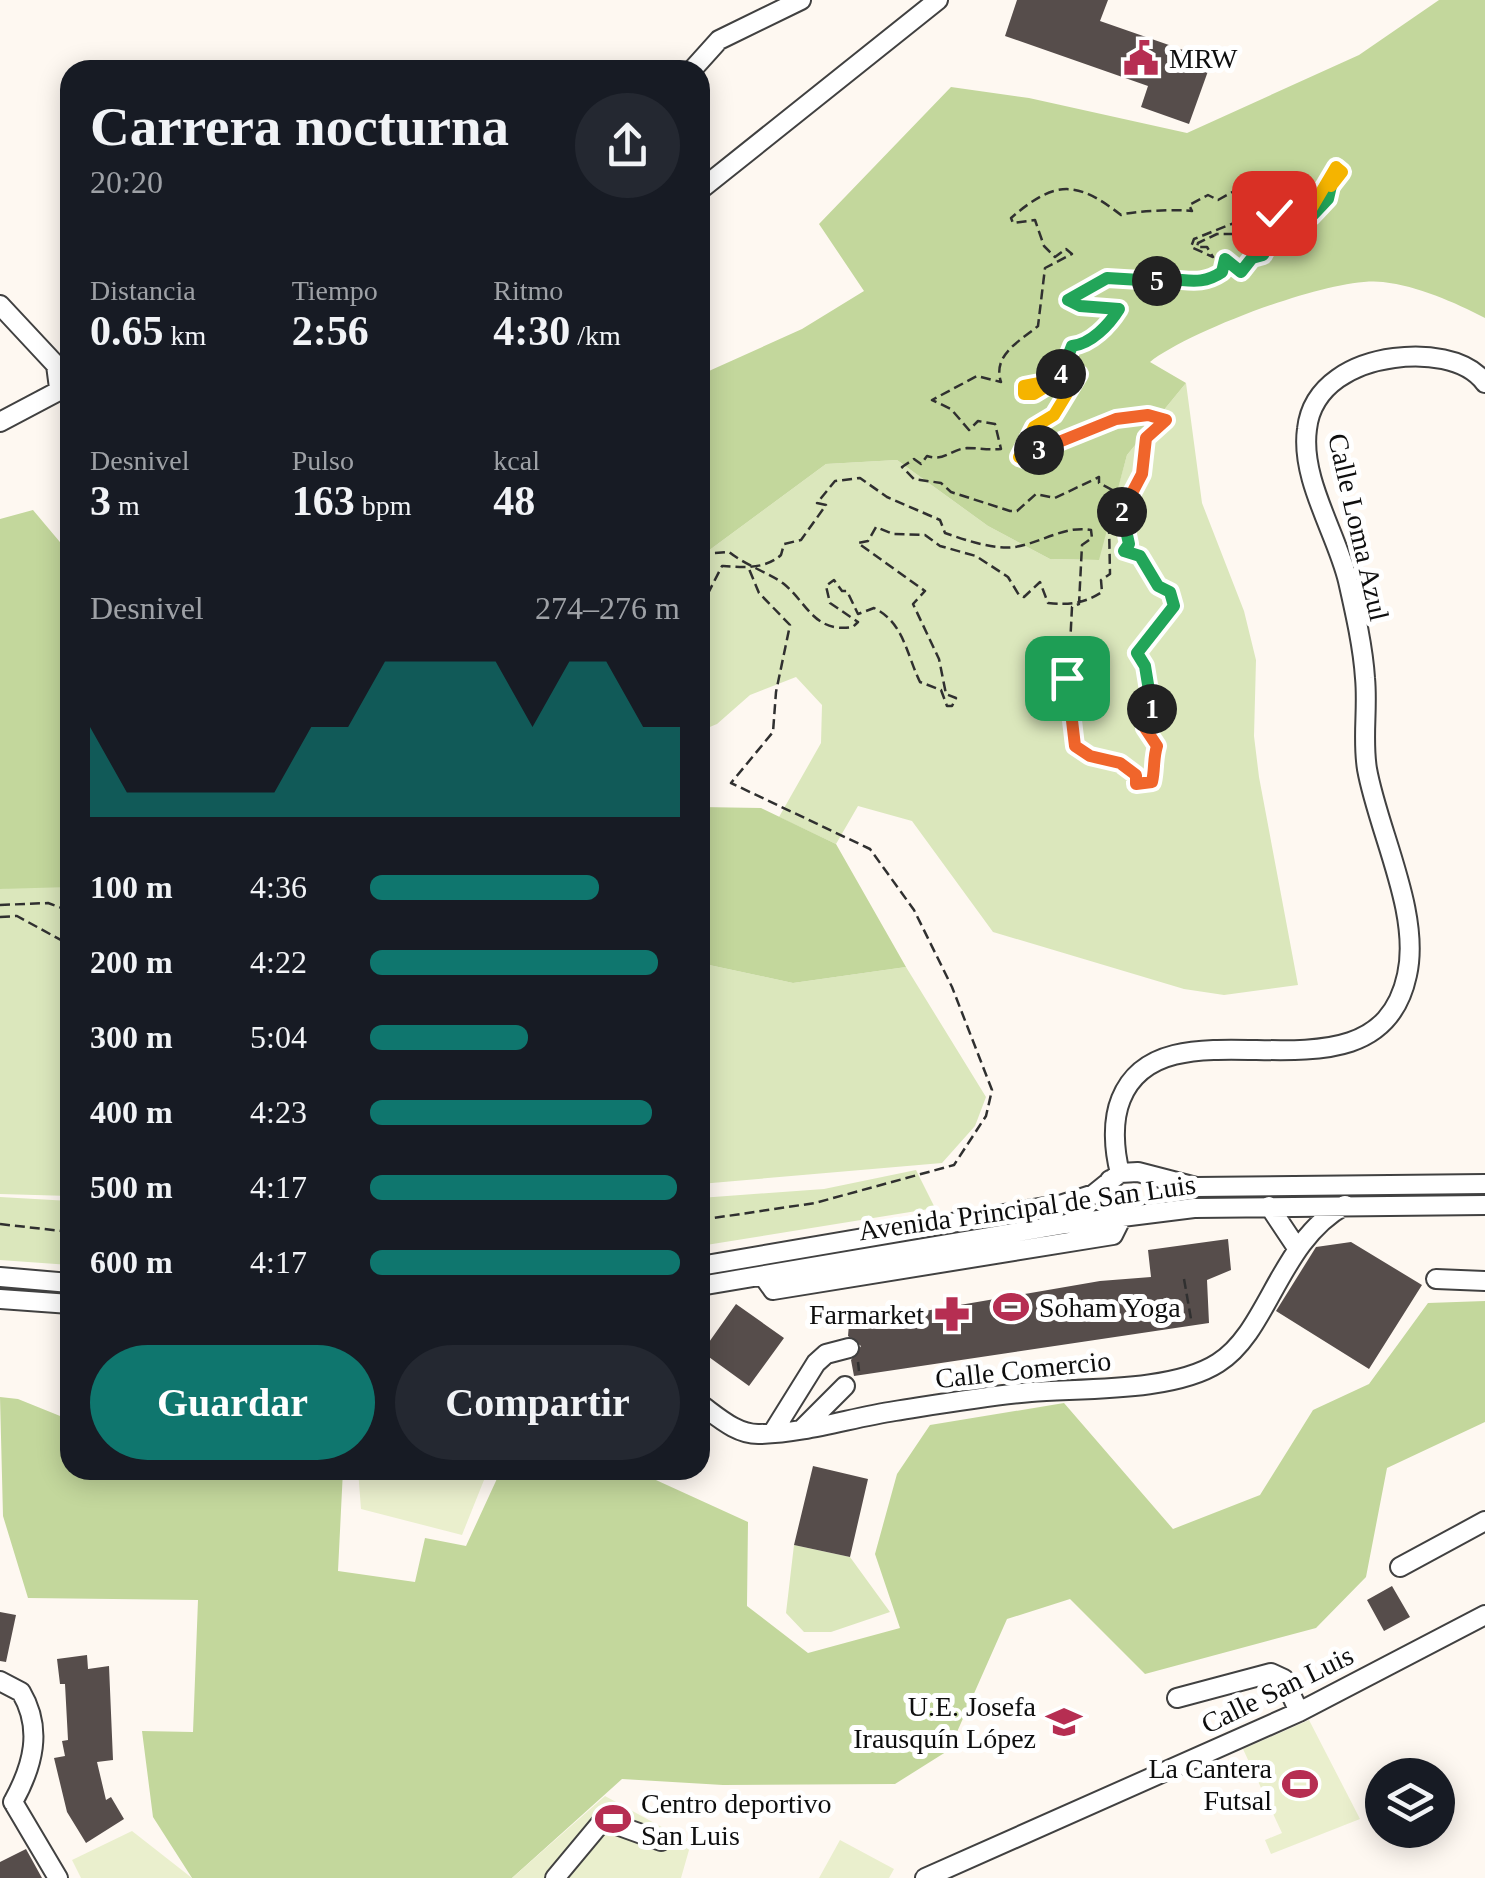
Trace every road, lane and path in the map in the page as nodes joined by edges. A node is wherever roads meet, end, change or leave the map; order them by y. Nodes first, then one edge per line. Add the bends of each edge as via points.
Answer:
1 (801, 0) edge
2 (938, 0) edge
3 (701, 60) edge
4 (710, 182) edge
5 (0, 305) edge
6 (60, 361) edge
7 (1485, 382) edge
8 (60, 388) edge
9 (0, 422) edge
10 (710, 553) edge
11 (748, 567) junction
12 (710, 589) edge
13 (1079, 604) junction
14 (0, 905) edge
15 (15, 907) junction
16 (60, 907) edge
17 (16, 916) junction
18 (0, 917) edge
19 (60, 940) edge
20 (1115, 1176) junction
21 (1485, 1184) edge
22 (1344, 1205) junction
23 (1269, 1206) junction
24 (1485, 1206) edge
25 (1123, 1215) junction
26 (710, 1219) edge
27 (0, 1224) edge
28 (60, 1231) edge
29 (1297, 1248) junction
30 (710, 1264) edge
31 (0, 1277) edge
32 (1184, 1278) dead end
33 (1436, 1280) dead end
34 (60, 1281) edge
35 (1485, 1281) edge
36 (710, 1284) edge
37 (0, 1299) edge
38 (60, 1303) edge
39 (1191, 1319) dead end
40 (850, 1348) dead end
41 (845, 1386) dead end
42 (710, 1411) edge
43 (803, 1428) junction
44 (773, 1432) junction
45 (1485, 1522) edge
46 (1400, 1567) dead end
47 (1485, 1616) edge
48 (0, 1681) edge
49 (1177, 1698) dead end
50 (1299, 1712) junction
51 (6, 1801) edge
52 (661, 1841) dead end
53 (58, 1878) edge
54 (555, 1878) edge
55 (925, 1878) edge

1 - 3 street via 720,40
2 - 4 street
5 - 6 street
7 - 20 street, Calle Loma Azul via 1447,361 1377,361 1336,378 1307,427 1322,506 1348,580 1365,679 1368,771 1411,944 1401,994 1369,1031 1339,1044 1314,1050 1188,1050 1146,1067 1118,1108
8 - 9 street
10 - 11 path via 728,552
11 - 12 path via 722,566
11 - 13 path via 774,561 784,544 801,540 826,505 817,502 824,488 860,478 940,520 945,533 996,547 1091,530 1080,556
11 - 13 path via 780,580 825,625 858,622 830,603 826,586 834,580 858,614 874,608 884,613 905,639 920,682 941,690 947,706 956,698 946,694 939,659 912,604 925,591 858,543 868,541 876,527 925,535 976,556 1008,576 1019,595 1040,582 1048,603
11 - 26 path via 758,593 790,626 789,642 773,732 731,783 870,850 914,910 992,1090 986,1116 954,1165 816,1203
13 - 13 path via 1102,592 1101,580 1114,562 1114,491 1099,476 1055,498 1036,494 1010,511 914,479 902,467 965,448 1001,449 995,424 978,421 969,430 932,400 977,376 1001,382 1009,346 1038,326 1045,268 1072,254 1066,248 1054,257 1035,220 1011,218 1056,188 1084,190 1121,215 1151,215 1192,211 1189,205 1208,195 1218,200 1254,180 1280,176 1264,206 1255,204 1240,221 1194,239 1191,247 1213,258 1198,243 1235,234 1254,218 1294,204 1310,211 1336,167 1342,172 1318,212 1294,216 1241,272 1225,259 1215,277 1189,284 1107,278 1068,300 1119,309 1098,333 1072,346 1060,375 1024,386 1024,394 1034,394 1070,372 1079,374 1054,415 1034,427 1019,457 1024,462 1046,445 1116,419 1166,420 1146,438 1142,474 1122,508 1129,544 1124,551 1140,556 1174,606 1137,653 1152,709 1145,728 1157,746 1148,785 1136,784 1127,767 1075,746 1062,670 1072,607
14 - 15 path
15 - 16 path
15 - 17 path
17 - 18 path
17 - 19 path
20 - 21 street, Avenida Principal de San Luis via 1143,1172 1196,1187
20 - 25 street, Calle Loma Azul via 1108,1200
20 - 30 street, Avenida Principal de San Luis via 1083,1200
22 - 23 street, Avenida Principal de San Luis
22 - 24 street, Avenida Principal de San Luis
22 - 29 street, Calle Comercio
23 - 25 street, Avenida Principal de San Luis
23 - 29 street
25 - 36 street, Avenida Principal de San Luis
27 - 28 path
29 - 43 street, Calle Comercio via 1233,1351 1192,1374
31 - 34 street
32 - 39 path
33 - 35 street
37 - 38 street
40 - 44 street via 816,1363
41 - 43 street
42 - 44 street, Calle Comercio via 742,1432
43 - 44 street, Calle Comercio
45 - 46 street
47 - 50 street, Calle San Luis
48 - 51 street via 22,1692 36,1726 24,1782
49 - 50 street via 1271,1672 1284,1679
50 - 55 street, Calle San Luis
51 - 53 street
52 - 54 street via 600,1824

